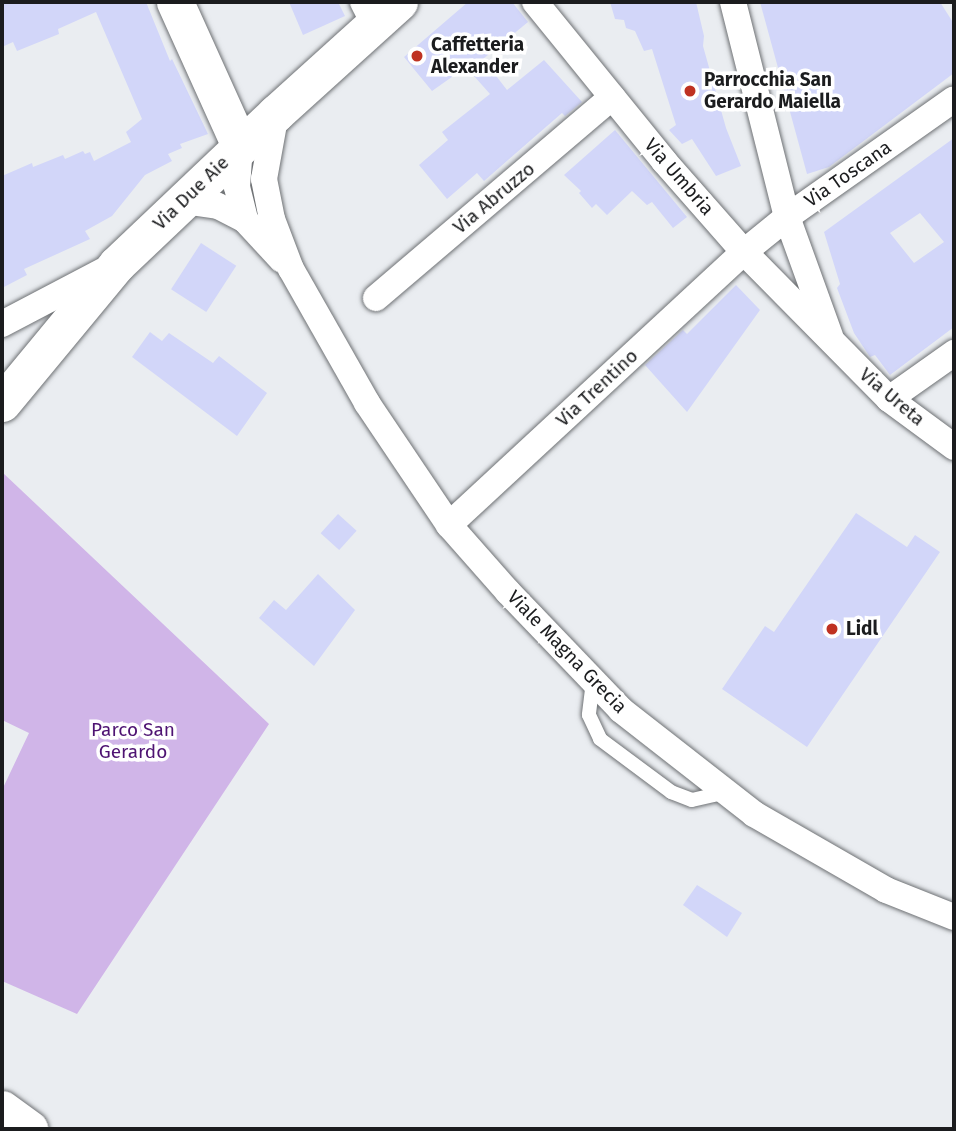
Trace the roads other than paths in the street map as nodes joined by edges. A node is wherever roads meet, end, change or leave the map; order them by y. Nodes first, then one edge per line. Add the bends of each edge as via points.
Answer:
1 (175, 2) edge
2 (535, 2) edge
3 (733, 2) edge
4 (379, 9) edge
5 (611, 97) junction
6 (954, 99) edge
7 (276, 113) junction
8 (240, 146) junction
9 (264, 179) junction
10 (183, 201) junction
11 (787, 217) junction
12 (245, 220) junction
13 (744, 252) junction
14 (117, 264) junction
15 (291, 269) junction
16 (376, 298) dead end
17 (2, 324) edge
18 (833, 345) junction
19 (954, 353) edge
20 (889, 399) junction
21 (2, 403) edge
22 (954, 447) edge
23 (449, 525) junction
24 (593, 681) junction
25 (726, 792) junction
26 (954, 918) edge
27 (2, 1110) edge
28 (30, 1129) edge

1 - 8 street
2 - 5 street, Via Umbria
3 - 11 street
4 - 7 street, Via Due Aie
5 - 13 street, Via Umbria
5 - 16 street, Via Abruzzo
6 - 11 street, Via Toscana
7 - 8 street, Via Due Aie
7 - 9 street, Viale Magna Grecia
8 - 9 street, Viale Magna Grecia
8 - 10 street, Via Due Aie
8 - 12 street via 237,187
9 - 15 street, Viale Magna Grecia via 272,219
10 - 12 street, Viale Magna Grecia via 218,206
10 - 14 street, Via Due Aie
11 - 13 street, Via Toscana
11 - 18 street
12 - 15 street, Viale Magna Grecia
13 - 18 street, Via Umbria
13 - 23 street, Via Trentino
14 - 17 street
14 - 21 street, Via Due Aie
15 - 23 street, Viale Magna Grecia via 366,403
18 - 20 street, Via Ureta
19 - 20 street
20 - 22 street, Via Ureta
23 - 24 street, Viale Magna Grecia
24 - 25 street, Viale Magna Grecia via 621,710
24 - 25 lane via 589,715 600,739 671,792 692,800
25 - 26 street, Viale Magna Grecia via 754,814 886,890
27 - 28 street

